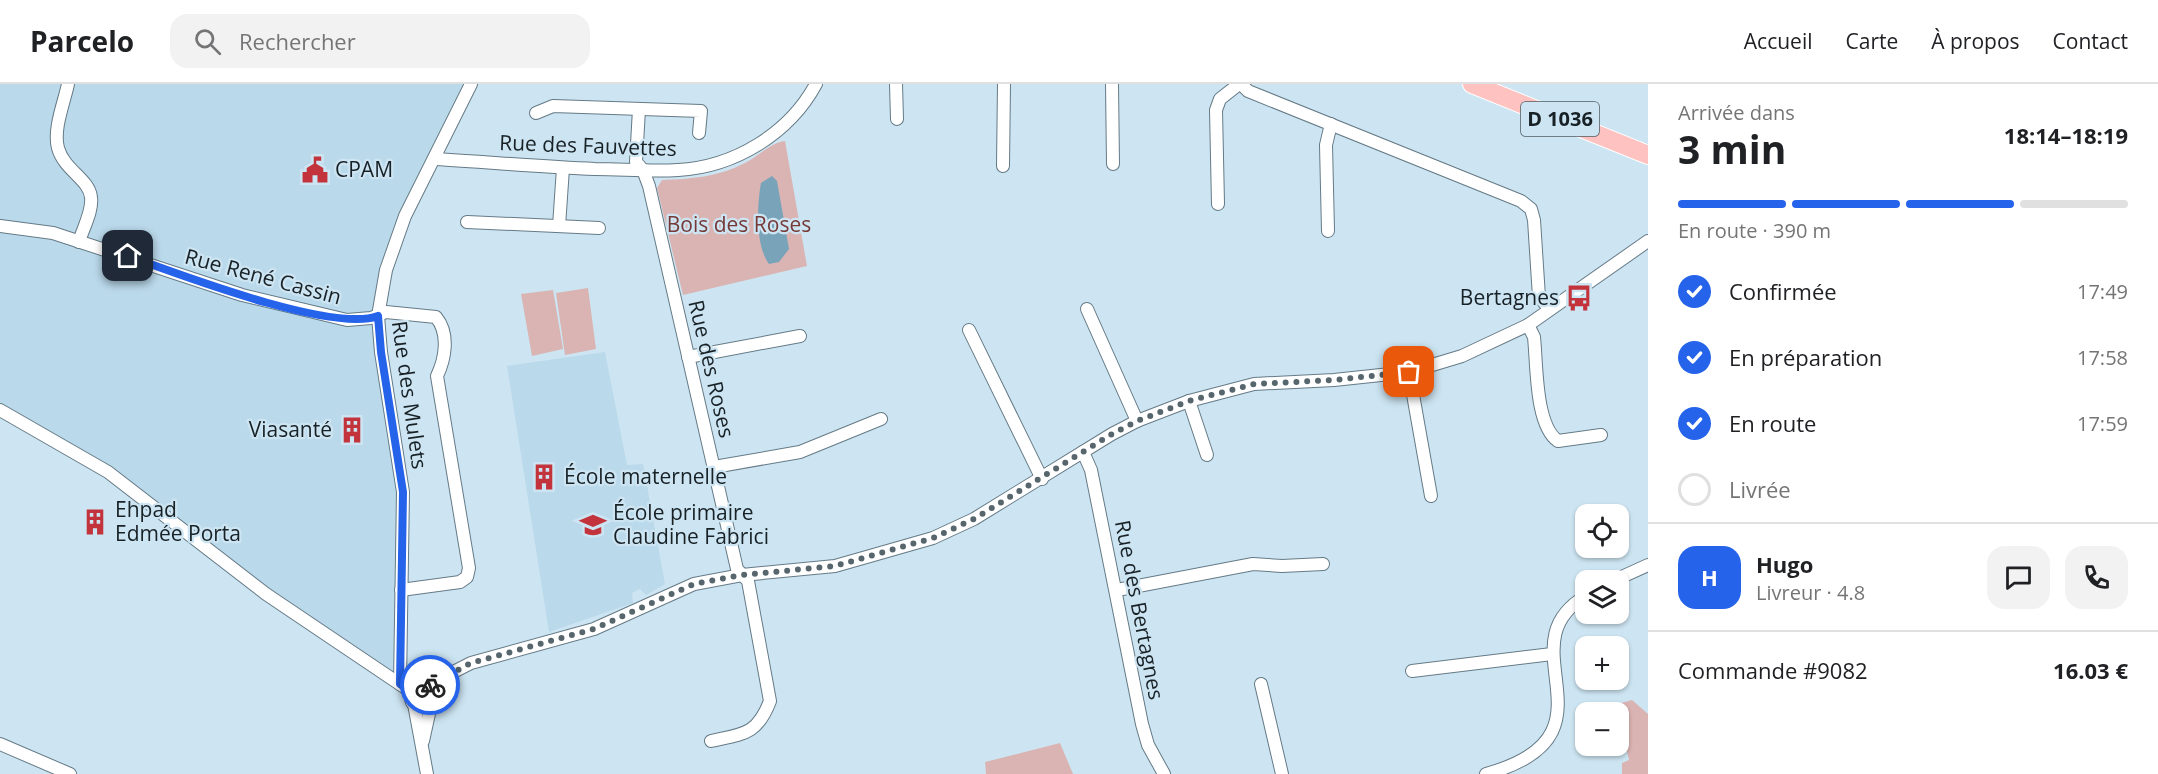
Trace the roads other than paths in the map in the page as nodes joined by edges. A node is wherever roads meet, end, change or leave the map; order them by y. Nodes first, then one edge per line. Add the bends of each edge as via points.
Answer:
1 (68, 84) edge
2 (471, 84) edge
3 (816, 84) edge
4 (896, 84) edge
5 (1004, 84) edge
6 (1112, 84) edge
7 (1240, 84) edge
8 (1472, 84) edge
9 (639, 109) junction
10 (536, 113) dead end
11 (897, 119) dead end
12 (1331, 124) junction
13 (699, 133) dead end
14 (1648, 154) edge
15 (435, 159) junction
16 (1113, 164) dead end
17 (1003, 166) dead end
18 (563, 168) junction
19 (643, 170) junction
20 (1218, 204) dead end
21 (467, 222) dead end
22 (0, 226) edge
23 (559, 226) junction
24 (599, 228) dead end
25 (1328, 231) dead end
26 (79, 242) junction
27 (1647, 243) edge
28 (1549, 308) junction
29 (1087, 309) dead end
30 (378, 316) junction
31 (1528, 325) junction
32 (969, 330) dead end
33 (800, 336) dead end
34 (688, 357) junction
35 (1409, 372) junction
36 (1189, 401) junction
37 (0, 411) edge
38 (881, 419) dead end
39 (1137, 421) junction
40 (1601, 435) dead end
41 (1083, 452) junction
42 (1207, 454) dead end
43 (714, 467) junction
44 (1042, 479) junction
45 (1431, 496) dead end
46 (1323, 564) dead end
47 (1648, 565) edge
48 (1629, 574) edge
49 (742, 575) junction
50 (401, 590) junction
51 (1117, 590) junction
52 (1575, 605) edge
53 (1552, 654) junction
54 (1412, 671) dead end
55 (450, 675) junction
56 (400, 684) junction
57 (1262, 684) dead end
58 (416, 695) junction
59 (429, 700) junction
60 (711, 741) dead end
61 (423, 742) junction
62 (0, 744) edge
63 (70, 774) edge
64 (427, 774) edge
65 (1164, 774) edge
66 (1282, 774) edge
67 (1486, 774) edge

1 - 26 street via 58,125 58,148 64,162 88,186 92,197
2 - 15 street, Rue des Mulets
3 - 19 street, Rue des Fauvettes via 785,124 739,155 689,169
4 - 11 street
5 - 17 street
6 - 16 street
7 - 12 street via 1248,91
7 - 20 street via 1220,99 1216,110
8 - 14 main road, D 1036
9 - 10 street via 553,106
9 - 13 street via 701,111
9 - 19 street, Rue des Roses via 636,162
12 - 25 street via 1326,145
12 - 28 street via 1521,201 1531,209 1539,297
15 - 18 street, Rue des Fauvettes
15 - 30 street, Rue des Mulets via 391,252
18 - 19 street, Rue des Fauvettes
18 - 23 street
19 - 34 street, Rue des Roses
21 - 23 street
22 - 26 street, Rue René Cassin via 30,228
23 - 24 street
26 - 30 street, Rue René Cassin via 211,286 305,311 347,320
27 - 28 street
28 - 31 street
29 - 39 street
30 - 50 street, Rue des Mulets via 403,492
30 - 50 street, Rue René Cassin via 386,312 429,315 440,323 446,356 437,376 469,568 467,577 460,582
31 - 35 street via 1462,356
31 - 40 street via 1534,337 1543,421 1549,435 1558,441
32 - 44 street
33 - 34 street
34 - 43 street, Rue des Roses
35 - 36 street via 1254,384
35 - 45 street
36 - 39 street
36 - 42 street
37 - 56 street via 108,472 266,594
38 - 43 street via 800,452
39 - 41 street
41 - 44 street
41 - 51 street, Rue des Bertagnes via 1091,470
43 - 49 street, Rue des Roses via 737,569
44 - 49 street via 974,519 892,552 835,566
46 - 51 street via 1253,564
47 - 48 street
49 - 55 street via 694,584 594,629 471,663
49 - 60 street, Rue des Roses via 748,581 770,701 763,719 748,733
50 - 56 street, Rue des Mulets
51 - 65 street, Rue des Bertagnes via 1142,724
52 - 53 street via 1558,625
53 - 54 street
53 - 67 street via 1559,712 1554,727 1542,746 1526,760
55 - 58 street
55 - 59 street
56 - 58 street
57 - 66 street
58 - 59 street via 422,707
58 - 61 street
59 - 61 street
61 - 64 street
62 - 63 street

